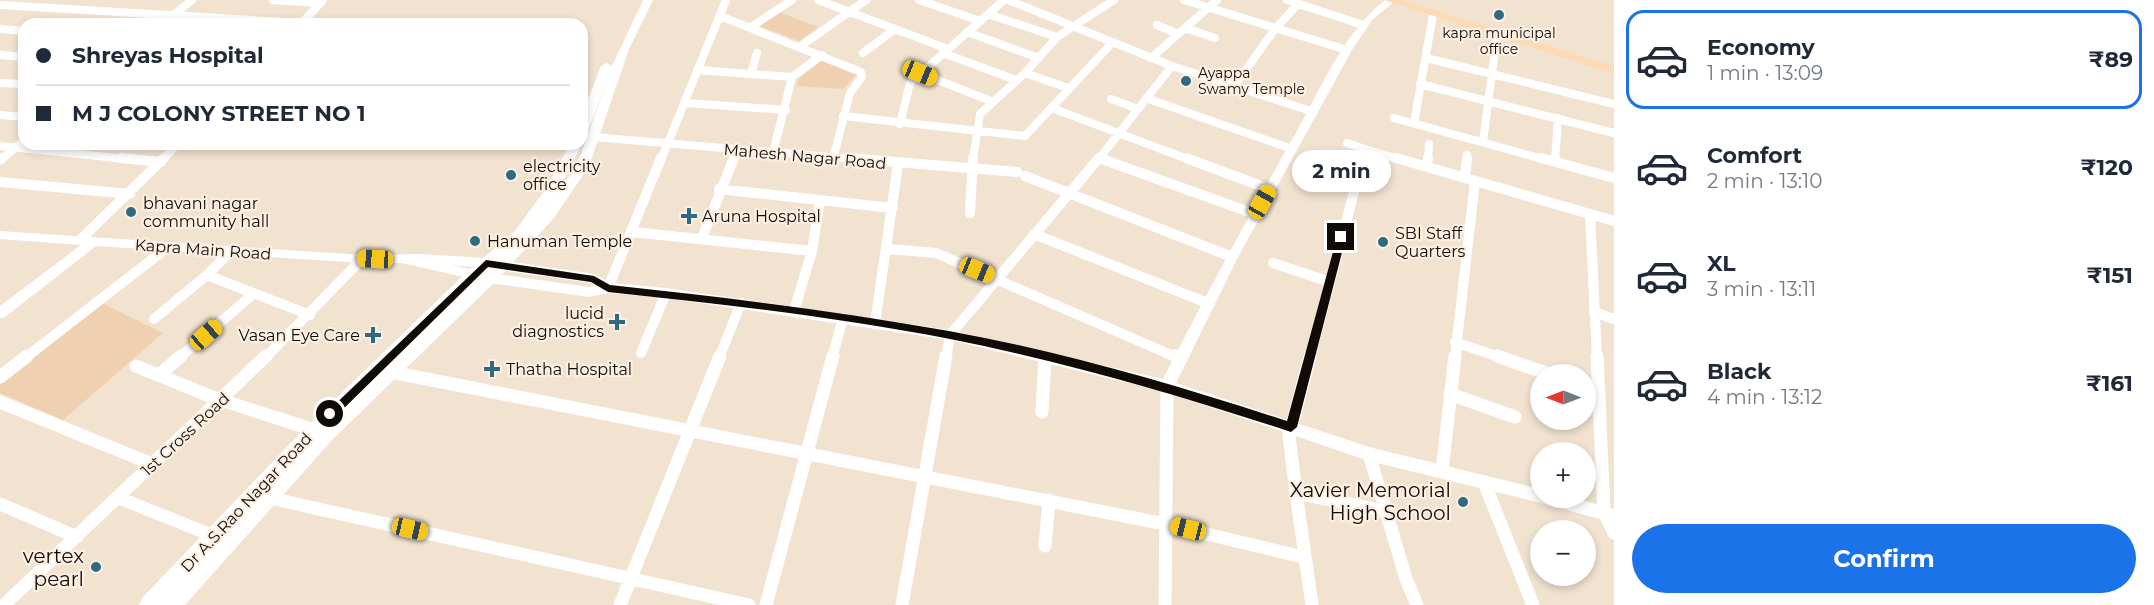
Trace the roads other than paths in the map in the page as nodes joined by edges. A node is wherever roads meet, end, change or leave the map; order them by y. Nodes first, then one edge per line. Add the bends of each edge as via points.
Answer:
1 (20, 0) edge
2 (192, 0) edge
3 (273, 0) edge
4 (638, 0) edge
5 (648, 0) edge
6 (726, 0) edge
7 (792, 0) edge
8 (818, 0) edge
9 (866, 0) edge
10 (919, 0) edge
11 (1006, 0) edge
12 (1114, 0) edge
13 (1184, 0) edge
14 (1217, 0) edge
15 (1287, 0) edge
16 (1391, 0) edge
17 (1409, 0) edge
18 (322, 2) edge
19 (1298, 4) junction
20 (0, 6) edge
21 (11, 6) junction
22 (1207, 9) junction
23 (849, 12) junction
24 (0, 14) edge
25 (988, 14) junction
26 (1433, 15) junction
27 (172, 16) junction
28 (720, 16) junction
29 (170, 18) edge
30 (204, 18) edge
31 (307, 18) edge
32 (980, 21) junction
33 (1157, 25) dead end
34 (1363, 25) junction
35 (1073, 26) junction
36 (751, 27) junction
37 (1185, 28) junction
38 (1275, 28) junction
39 (0, 29) edge
40 (895, 29) junction
41 (18, 30) edge
42 (966, 33) junction
43 (1178, 34) junction
44 (1497, 35) junction
45 (1057, 37) junction
46 (1215, 38) dead end
47 (1112, 43) junction
48 (801, 46) junction
49 (1347, 50) junction
50 (945, 51) junction
51 (758, 53) dead end
52 (863, 53) dead end
53 (0, 55) edge
54 (822, 55) junction
55 (18, 56) edge
56 (1039, 58) junction
57 (1151, 58) junction
58 (1426, 58) junction
59 (1614, 64) edge
60 (1172, 66) junction
61 (697, 70) junction
62 (1614, 70) edge
63 (920, 73) junction
64 (1025, 73) junction
65 (1491, 73) junction
66 (751, 74) junction
67 (792, 77) junction
68 (1016, 80) junction
69 (0, 83) edge
70 (18, 84) edge
71 (1420, 84) junction
72 (1235, 85) junction
73 (1068, 88) junction
74 (1146, 98) junction
75 (1111, 99) dead end
76 (991, 101) junction
77 (1489, 101) junction
78 (686, 103) junction
79 (1614, 104) edge
80 (1052, 108) junction
81 (1138, 109) junction
82 (786, 110) junction
83 (1314, 112) junction
84 (0, 115) edge
85 (18, 116) edge
86 (843, 116) junction
87 (1394, 118) dead end
88 (1558, 118) junction
89 (1414, 123) junction
90 (900, 124) junction
91 (588, 131) edge
92 (977, 131) junction
93 (588, 132) edge
94 (1614, 133) edge
95 (588, 134) edge
96 (1119, 134) junction
97 (1483, 142) junction
98 (669, 143) junction
99 (1347, 143) dead end
100 (1429, 144) dead end
101 (18, 145) edge
102 (0, 146) edge
103 (15, 148) junction
104 (18, 148) edge
105 (1292, 149) junction
106 (1365, 149) junction
107 (36, 150) edge
108 (172, 150) edge
109 (573, 150) edge
110 (583, 150) edge
111 (737, 150) junction
112 (773, 153) junction
113 (1467, 155) dead end
114 (1099, 158) junction
115 (833, 159) junction
116 (0, 160) edge
117 (1555, 161) junction
118 (161, 162) junction
119 (898, 164) junction
120 (1427, 167) junction
121 (971, 169) junction
122 (1614, 178) edge
123 (1470, 179) junction
124 (0, 182) edge
125 (719, 189) junction
126 (1269, 189) junction
127 (130, 194) junction
128 (1066, 194) junction
129 (820, 200) junction
130 (893, 208) junction
131 (970, 213) dead end
132 (1255, 214) junction
133 (1590, 214) junction
134 (1614, 221) edge
135 (633, 232) junction
136 (1034, 234) junction
137 (2, 237) edge
138 (89, 237) junction
139 (702, 237) junction
140 (168, 247) junction
141 (888, 249) junction
142 (231, 251) junction
143 (812, 251) junction
144 (1232, 257) junction
145 (362, 259) junction
146 (1273, 263) dead end
147 (488, 270) junction
148 (207, 275) junction
149 (997, 278) junction
150 (1330, 282) junction
151 (608, 288) junction
152 (666, 293) junction
153 (252, 295) junction
154 (0, 302) edge
155 (741, 303) junction
156 (1210, 304) junction
157 (794, 311) junction
158 (1594, 312) junction
159 (0, 313) edge
160 (310, 315) junction
161 (843, 318) junction
162 (154, 319) dead end
163 (1614, 319) edge
164 (875, 324) junction
165 (950, 335) junction
166 (1455, 342) junction
167 (641, 353) dead end
168 (1045, 358) junction
169 (1181, 360) junction
170 (1592, 364) edge
171 (136, 366) dead end
172 (1530, 368) edge
173 (391, 372) junction
174 (159, 375) junction
175 (0, 377) edge
176 (1167, 386) junction
177 (1450, 394) junction
178 (221, 399) junction
179 (0, 402) edge
180 (1041, 412) dead end
181 (1515, 417) dead end
182 (1596, 423) edge
183 (1291, 427) junction
184 (314, 430) junction
185 (692, 430) junction
186 (1369, 454) junction
187 (805, 455) junction
188 (152, 464) junction
189 (1442, 471) junction
190 (925, 475) junction
191 (1484, 482) junction
192 (1296, 493) junction
193 (1530, 494) edge
194 (119, 498) junction
195 (270, 498) junction
196 (1049, 501) junction
197 (0, 504) edge
198 (1586, 508) edge
199 (1385, 511) junction
200 (1609, 514) edge
201 (1165, 524) junction
202 (1614, 533) edge
203 (214, 536) junction
204 (77, 537) junction
205 (1045, 546) dead end
206 (1304, 557) junction
207 (631, 579) junction
208 (4, 605) edge
209 (149, 605) edge
210 (172, 605) edge
211 (620, 605) edge
212 (749, 605) edge
213 (766, 605) edge
214 (902, 605) edge
215 (1165, 605) edge
216 (1312, 605) edge
217 (1417, 605) edge
218 (1533, 605) edge

1 - 21 street
2 - 27 street
3 - 18 street
4 - 91 main road via 624,22
5 - 93 main road
6 - 28 street
7 - 36 street
8 - 23 street
9 - 23 street
10 - 32 street
11 - 25 street
11 - 35 street
12 - 35 street
13 - 22 street
14 - 22 street
15 - 19 street
16 - 26 main road
16 - 34 street
17 - 59 main road
18 - 31 street
19 - 34 street
19 - 38 street
20 - 21 street
21 - 24 street
21 - 27 street
22 - 37 street
22 - 38 street
23 - 40 street
23 - 48 street
25 - 32 street
25 - 45 street
26 - 44 main road
26 - 58 street
27 - 29 street
27 - 30 street
28 - 36 street
28 - 61 street
32 - 42 street
33 - 43 street
34 - 49 street
35 - 45 street
35 - 47 street
36 - 48 street
37 - 43 street
37 - 46 street
38 - 49 street
38 - 72 street
39 - 41 street
40 - 50 street
40 - 52 street
42 - 50 street
42 - 56 street
43 - 57 street
44 - 62 main road
44 - 65 street
45 - 56 street
47 - 57 street
47 - 73 street
48 - 54 street
49 - 83 street
50 - 63 street
50 - 68 street
51 - 66 street
53 - 55 street
54 - 67 street
54 - 86 street via 863,75 850,93
56 - 64 street
57 - 60 street
58 - 65 street
58 - 71 street
60 - 72 street
60 - 74 street
61 - 66 street
61 - 78 street
63 - 76 street
63 - 90 street via 910,83
64 - 68 street
64 - 73 street
65 - 77 street
65 - 79 street
66 - 67 street
67 - 82 street
68 - 76 street
69 - 70 street
71 - 77 street
71 - 89 street
72 - 83 street
73 - 80 street
74 - 81 street
74 - 105 street
75 - 81 street
76 - 92 street via 980,114
77 - 88 street
77 - 97 street
78 - 82 street
78 - 98 street
80 - 92 street via 1021,137
80 - 96 street
81 - 96 street
82 - 112 street
83 - 105 street
84 - 85 street
86 - 90 street
86 - 115 street
87 - 89 street
88 - 94 street
88 - 117 street
89 - 97 street
90 - 92 street
92 - 121 street
95 - 98 street, Mahesh Nagar Road
96 - 114 street
96 - 126 street
97 - 117 street
98 - 111 street, Mahesh Nagar Road
98 - 135 street
99 - 106 street
100 - 120 street
101 - 103 street
102 - 103 street
103 - 104 street
103 - 116 street
105 - 126 street
106 - 120 street
106 - 150 street
107 - 118 street
108 - 118 street
109 - 147 main road via 539,210
110 - 147 main road via 577,175 559,202
111 - 112 street, Mahesh Nagar Road
111 - 125 street
112 - 115 street, Mahesh Nagar Road
113 - 123 street
114 - 128 street
114 - 132 street
115 - 119 street, Mahesh Nagar Road
117 - 122 street
118 - 127 street
119 - 121 street, Mahesh Nagar Road
119 - 130 street
120 - 123 street
121 - 128 street, Mahesh Nagar Road via 1021,174
121 - 131 street
123 - 133 street
123 - 166 street
124 - 127 street
125 - 129 street
125 - 139 street
126 - 132 street
127 - 138 street
128 - 136 street
128 - 144 street, Mahesh Nagar Road
129 - 130 street
129 - 143 street
130 - 141 street
132 - 144 street
133 - 134 street
133 - 158 street
135 - 139 street
135 - 151 street
136 - 149 street
136 - 156 street
137 - 138 street, Kapra Main Road
138 - 140 street, Kapra Main Road
138 - 154 street
138 - 159 street
139 - 143 street
140 - 142 street, Kapra Main Road
140 - 175 street
141 - 149 street via 936,253
141 - 164 street
142 - 145 street, Kapra Main Road
142 - 148 street
143 - 157 street
144 - 156 street
145 - 147 street, Kapra Main Road
145 - 160 street, 1st Cross Road
146 - 150 street
147 - 151 street, Kapra Main Road via 589,292
147 - 173 main road
147 - 184 main road, Dr A.S.Rao Nagar Road
148 - 153 street
148 - 162 street
149 - 165 street
149 - 169 street
150 - 183 street
151 - 152 street, Kapra Main Road
152 - 155 street, Kapra Main Road
152 - 167 street
153 - 160 street
153 - 174 street
155 - 157 street, Kapra Main Road
155 - 185 street
156 - 169 street
157 - 161 street, Kapra Main Road
158 - 163 street
158 - 170 street
160 - 178 street, 1st Cross Road
161 - 164 street, Kapra Main Road
161 - 187 street
164 - 165 street, Kapra Main Road
165 - 168 street, Kapra Main Road
165 - 190 street
166 - 172 street
166 - 177 street
168 - 176 street, Kapra Main Road
168 - 180 street
169 - 176 street
171 - 174 street
173 - 185 street
173 - 195 main road via 326,435
174 - 178 street
176 - 183 street, Kapra Main Road
176 - 201 street
177 - 181 street
177 - 189 street
178 - 184 street
178 - 188 street, 1st Cross Road
179 - 188 street
182 - 200 street
183 - 186 street, Kapra Main Road
183 - 192 street via 1289,444
184 - 203 main road, Dr A.S.Rao Nagar Road
185 - 187 street
185 - 207 street
186 - 189 street, Kapra Main Road
186 - 199 street
187 - 190 street
187 - 213 street
188 - 194 street, 1st Cross Road
189 - 191 street, Kapra Main Road
190 - 196 street
190 - 214 street
191 - 193 street, Kapra Main Road
191 - 218 street
192 - 199 street
192 - 206 street
194 - 203 street
194 - 204 street, 1st Cross Road
195 - 207 street
195 - 210 main road
196 - 201 street
196 - 205 street
197 - 204 street
198 - 200 street
199 - 217 street
200 - 202 street
201 - 206 street
201 - 215 street
203 - 209 main road, Dr A.S.Rao Nagar Road
204 - 208 street, 1st Cross Road
206 - 216 street
207 - 211 street
207 - 212 street

